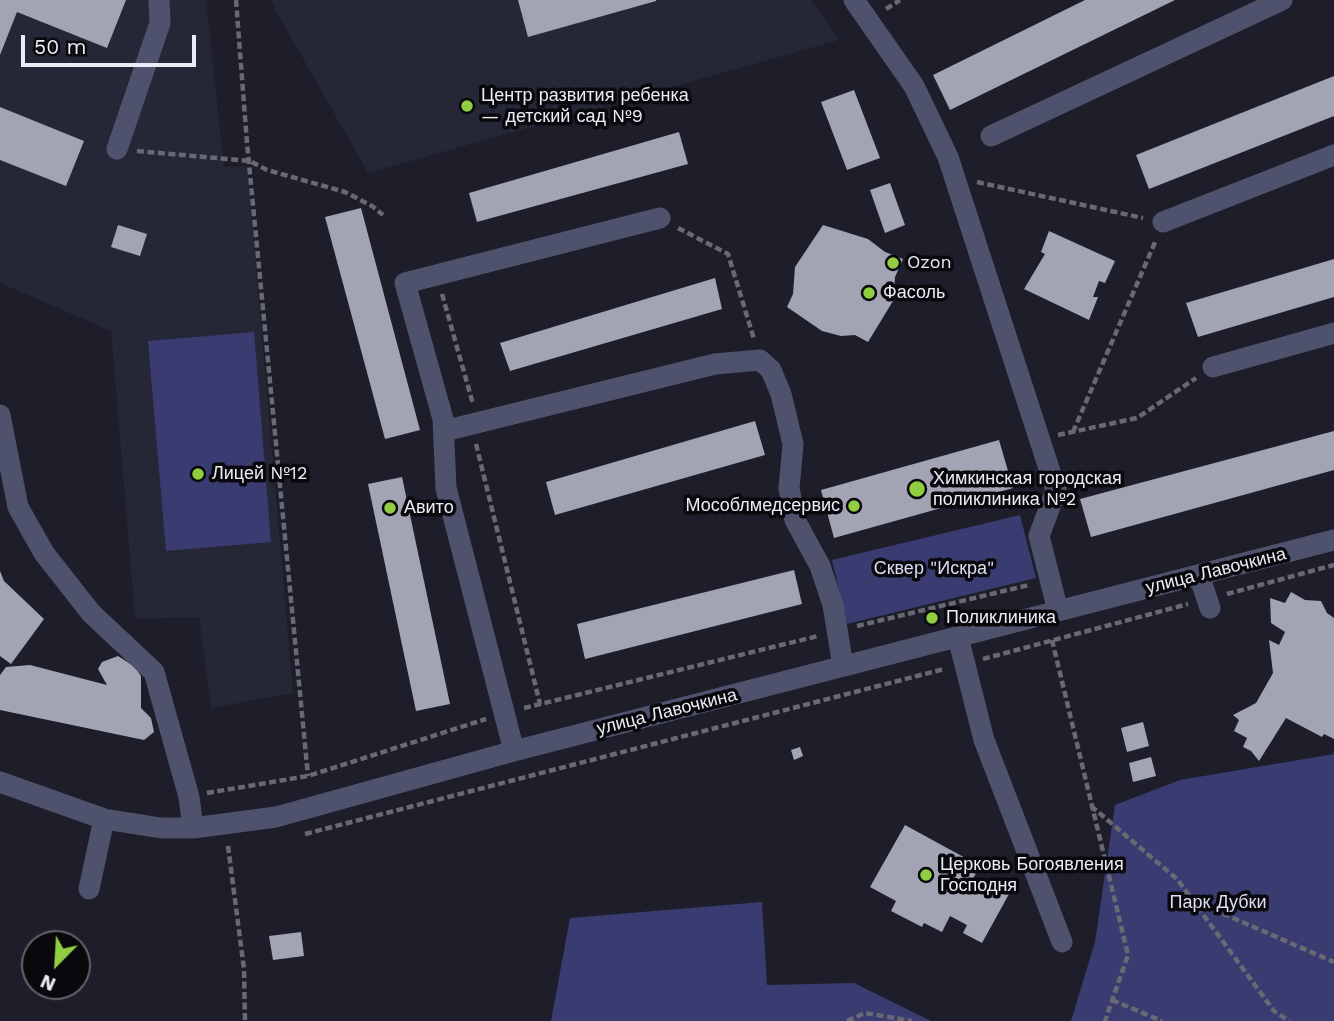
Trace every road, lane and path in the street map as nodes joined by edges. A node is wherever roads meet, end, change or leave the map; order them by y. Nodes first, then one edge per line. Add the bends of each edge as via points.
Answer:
1 (159, 0) edge
2 (236, 0) edge
3 (854, 0) edge
4 (1282, 0) edge
5 (872, 10) edge
6 (991, 136) dead end
7 (117, 149) joint
8 (1334, 155) edge
9 (250, 161) junction
10 (954, 177) junction
11 (383, 215) dead end
12 (660, 218) joint
13 (1163, 222) junction
14 (437, 275) junction
15 (1334, 333) edge
16 (760, 360) junction
17 (1213, 367) joint
18 (0, 415) edge
19 (473, 424) junction
20 (443, 431) junction
21 (1073, 432) junction
22 (1040, 439) junction
23 (1334, 540) edge
24 (1199, 575) junction
25 (1050, 580) junction
26 (1210, 608) dead end
27 (1058, 611) junction
28 (836, 631) junction
29 (958, 637) junction
30 (1052, 640) dead end
31 (843, 666) junction
32 (540, 705) junction
33 (503, 713) junction
34 (514, 751) junction
35 (308, 776) junction
36 (0, 782) edge
37 (189, 797) junction
38 (1091, 805) junction
39 (104, 819) junction
40 (193, 828) junction
41 (228, 846) dead end
42 (89, 889) dead end
43 (1192, 900) junction
44 (1062, 942) dead end
45 (1334, 962) edge
46 (1112, 1000) junction
47 (245, 1021) edge
48 (847, 1021) edge
49 (912, 1021) edge
50 (1105, 1021) edge
51 (1161, 1021) edge
52 (1289, 1021) edge

1 - 7 street via 160,23
2 - 9 path
3 - 5 street
4 - 6 street
5 - 10 street via 914,86
7 - 9 path
8 - 13 street
9 - 11 path via 345,192
9 - 35 path
10 - 13 path
10 - 22 street
12 - 14 street
12 - 16 path via 728,254
13 - 21 path
14 - 19 path via 472,401
14 - 20 street via 405,283
15 - 17 street
16 - 19 street via 715,364
16 - 28 street via 771,370 781,394 793,444 789,488 795,520 820,566
17 - 21 path via 1137,418
18 - 37 street via 18,507 44,554 91,613 154,672
19 - 20 street
19 - 32 path
20 - 33 street via 446,488
21 - 22 path
22 - 25 street via 1056,490 1039,536
23 - 24 street, улица Лавочкина
24 - 26 street
24 - 27 street, улица Лавочкина
25 - 27 street
25 - 28 path
27 - 29 street, улица Лавочкина
28 - 31 street
28 - 32 path
29 - 31 street, улица Лавочкина
29 - 44 street via 984,740
30 - 38 path
31 - 34 street, улица Лавочкина
32 - 33 path
33 - 34 street
33 - 35 path
34 - 40 street, улица Лавочкина via 276,817
35 - 37 path
36 - 39 street, улица Лавочкина
37 - 40 street
38 - 43 path via 1177,879
38 - 46 path via 1128,955
39 - 40 street, улица Лавочкина
39 - 42 street
41 - 47 path via 244,969
43 - 45 path
43 - 52 path via 1274,1011
46 - 50 path
46 - 51 path
48 - 49 path via 865,1013

